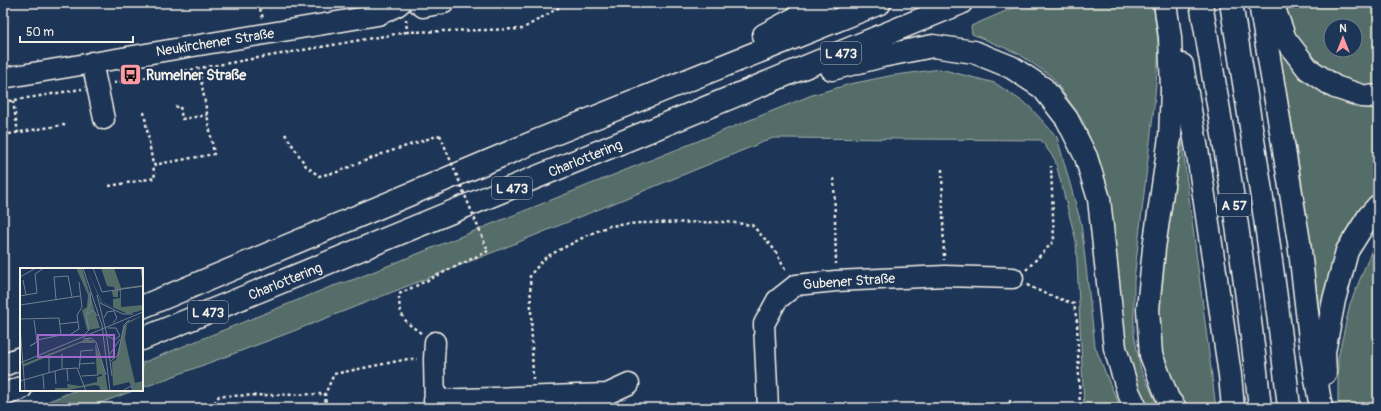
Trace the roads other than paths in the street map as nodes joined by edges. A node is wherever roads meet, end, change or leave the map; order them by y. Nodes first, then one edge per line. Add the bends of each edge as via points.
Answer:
1 (418, 3) edge
2 (444, 3) edge
3 (824, 3) edge
4 (839, 3) edge
5 (880, 3) edge
6 (961, 3) edge
7 (1165, 3) edge
8 (1171, 3) edge
9 (1200, 3) edge
10 (1231, 3) edge
11 (1260, 3) edge
12 (1272, 3) edge
13 (399, 5) edge
14 (764, 35) junction
15 (92, 62) junction
16 (3, 78) edge
17 (750, 90) junction
18 (1378, 97) edge
19 (104, 119) dead end
20 (538, 140) junction
21 (1378, 206) edge
22 (1013, 278) road end
23 (143, 307) edge
24 (143, 339) edge
25 (434, 350) road end
26 (20, 358) edge
27 (3, 365) edge
28 (629, 384) dead end
29 (20, 388) edge
30 (3, 395) edge
31 (435, 404) edge
32 (768, 408) edge
33 (1136, 408) edge
34 (1175, 408) edge
35 (1233, 408) edge
36 (1260, 408) edge
37 (1289, 408) edge
38 (1321, 408) edge

1 - 2 street via 423,6
3 - 14 highway
4 - 14 highway
5 - 20 highway, L 473
6 - 17 highway, Charlottering / L 473
7 - 34 highway via 1170,37 1172,90 1170,137 1148,309 1151,355 1168,399
8 - 35 highway via 1199,160
9 - 36 highway, A 57 via 1227,155
10 - 37 highway, A 57 via 1255,150
11 - 38 highway
12 - 18 highway via 1284,39 1308,69 1335,87 1362,96
13 - 15 street, Neukirchener Straße via 378,15
14 - 20 highway via 630,89
15 - 16 street, Neukirchener Straße
15 - 19 street
17 - 24 highway, Charlottering / L 473
17 - 33 highway via 882,56 933,46 974,52 1012,67 1043,88 1067,119 1086,157 1099,199 1115,348
20 - 23 highway, L 473
21 - 38 highway via 1347,251 1324,352 1325,386
22 - 32 street, Gubener Straße via 945,276 796,285 776,300 764,324
25 - 31 street
26 - 27 highway
28 - 31 street via 607,394
29 - 30 highway

